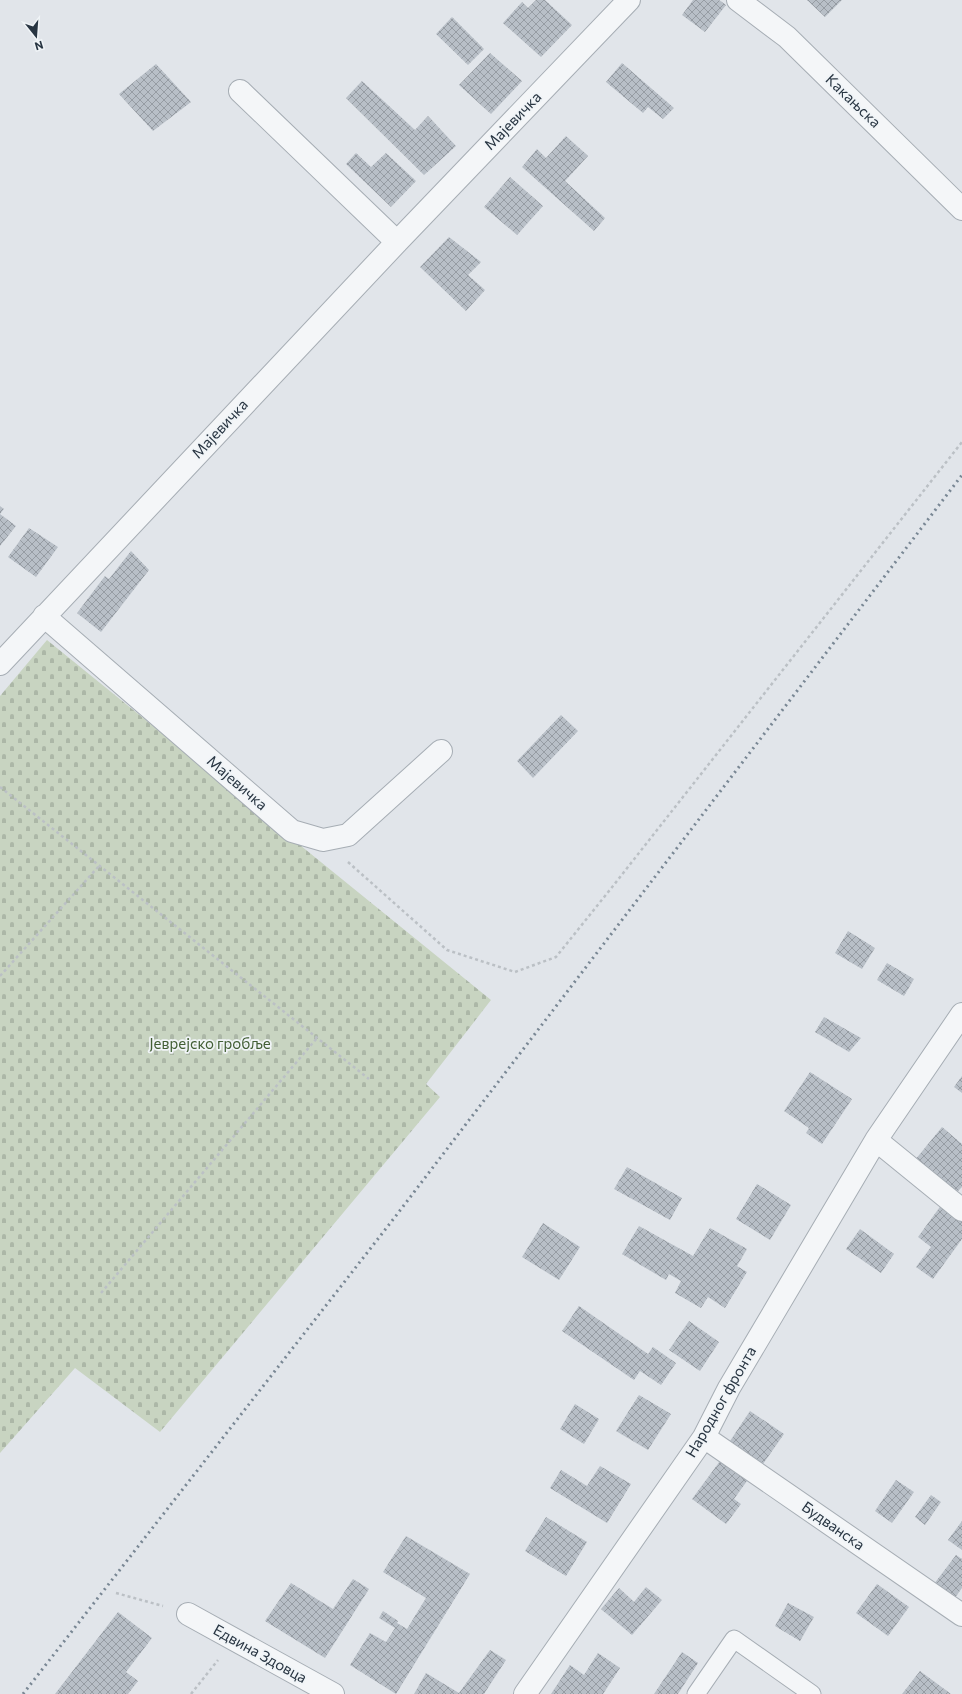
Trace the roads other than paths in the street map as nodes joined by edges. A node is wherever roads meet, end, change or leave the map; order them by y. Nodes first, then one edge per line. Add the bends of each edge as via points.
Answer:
1 (629, 0) edge
2 (738, 0) edge
3 (240, 91) dead end
4 (962, 209) edge
5 (397, 242) junction
6 (44, 616) junction
7 (0, 664) edge
8 (441, 751) dead end
9 (962, 1014) edge
10 (876, 1140) junction
11 (962, 1210) edge
12 (704, 1437) junction
13 (188, 1614) road end
14 (962, 1614) edge
15 (333, 1694) edge
16 (525, 1694) edge
17 (696, 1694) edge
18 (812, 1694) edge

1 - 5 street, Мајевичка
2 - 4 street, Какањска via 787,37
3 - 5 street
5 - 6 street, Мајевичка
6 - 7 street, Мајевичка
6 - 8 street, Мајевичка via 292,831 323,840 348,835
9 - 10 street, Народног фронта
10 - 11 street
10 - 12 street, Народног фронта via 728,1388
12 - 14 street, Будванска
12 - 16 street, Народног фронта
13 - 15 street, Едвина Здовца
17 - 18 lane via 734,1639

